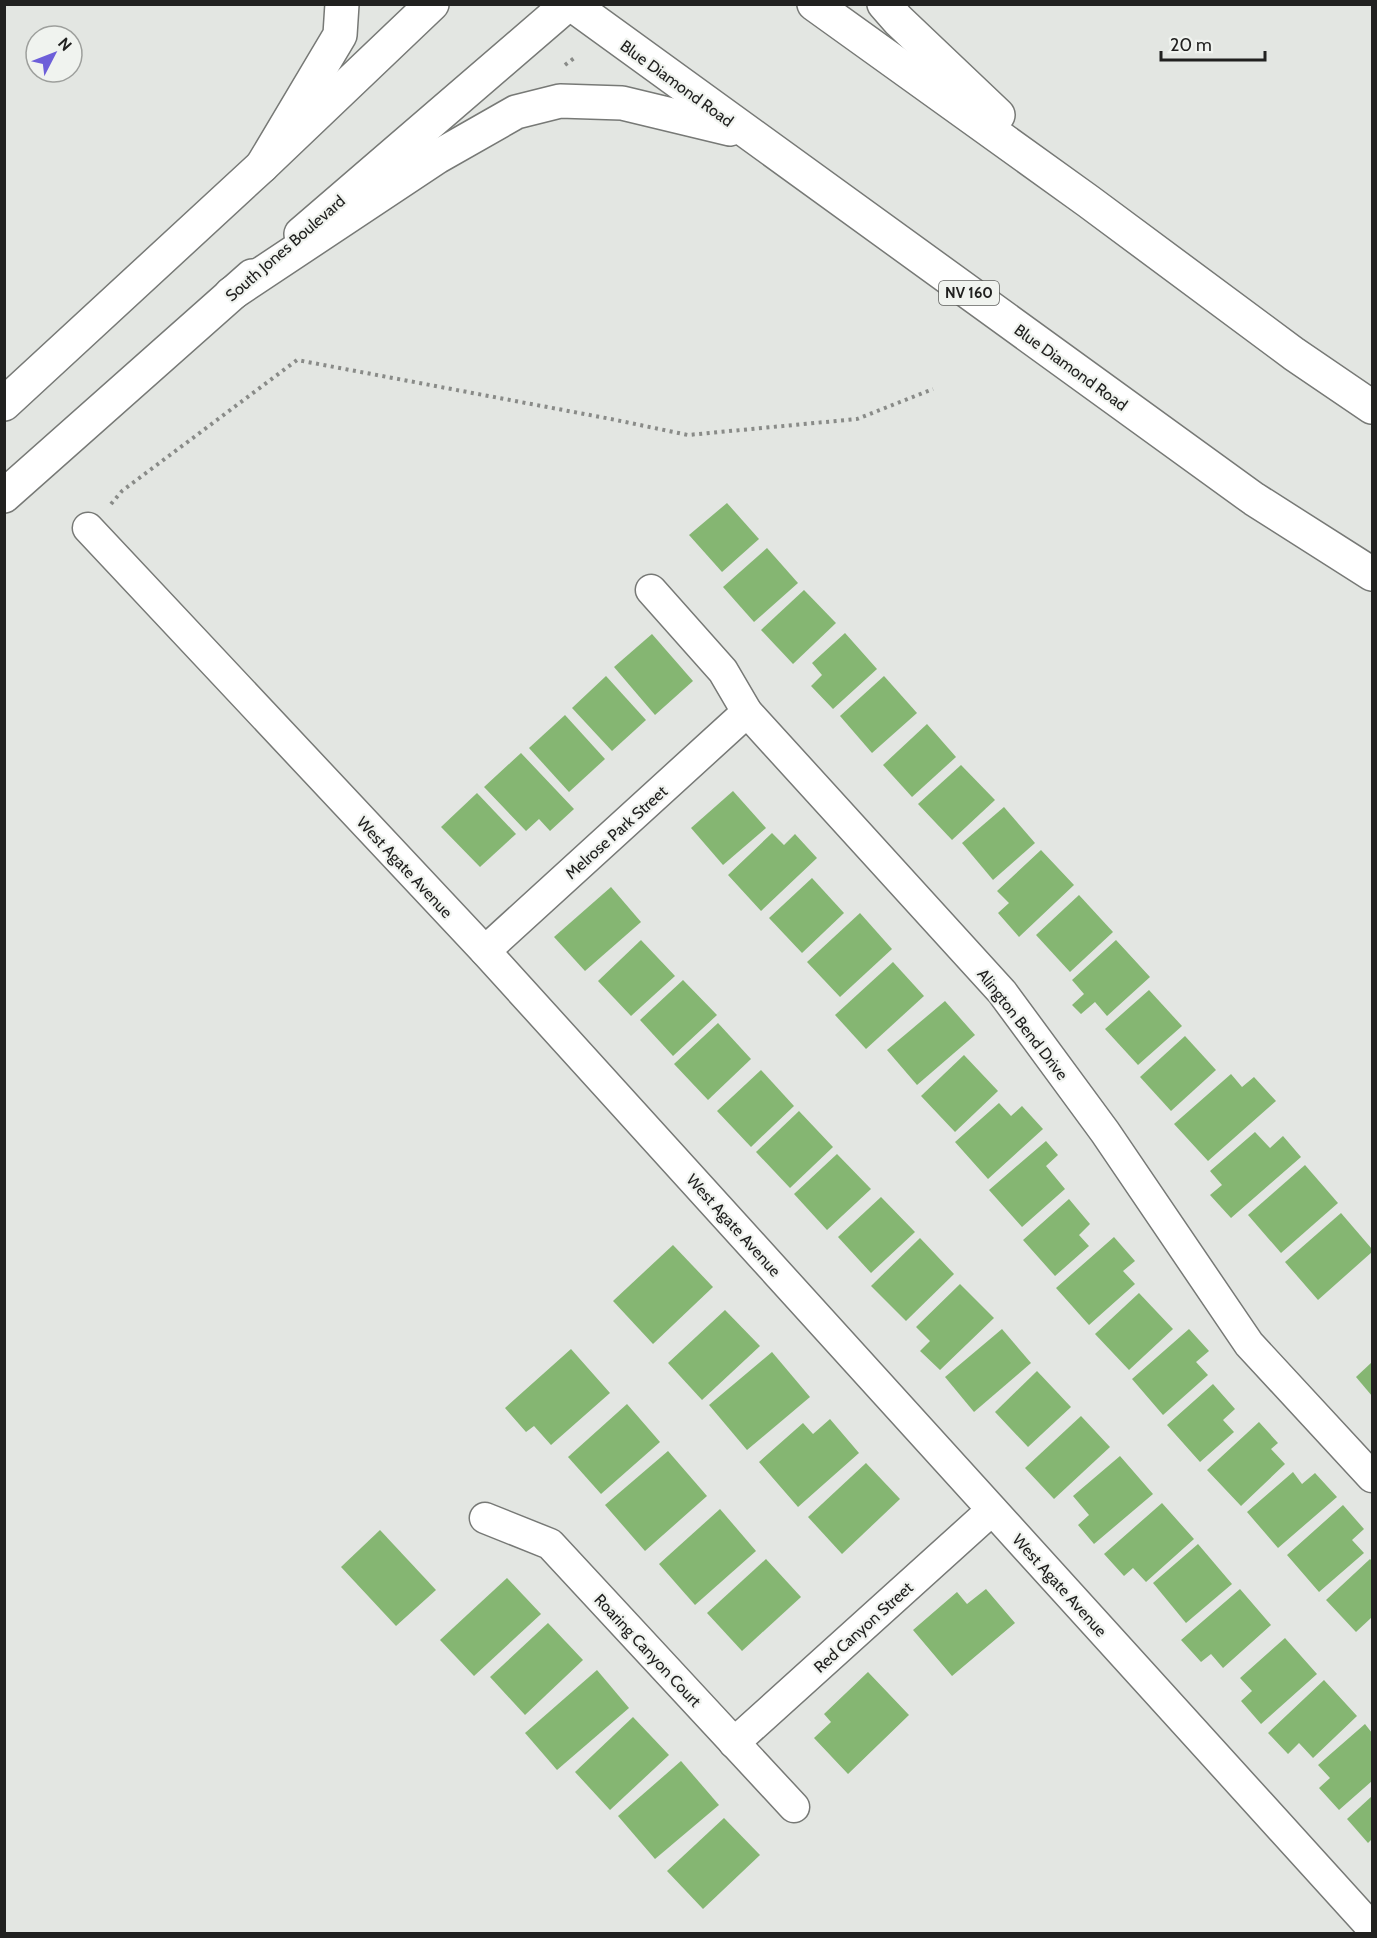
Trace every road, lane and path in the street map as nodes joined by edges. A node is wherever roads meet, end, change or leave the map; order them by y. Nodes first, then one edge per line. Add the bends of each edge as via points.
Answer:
1 (342, 4) edge
2 (432, 4) edge
3 (570, 4) edge
4 (814, 4) edge
5 (884, 4) edge
6 (577, 56) dead end
7 (559, 69) dead end
8 (747, 133) junction
9 (262, 166) junction
10 (1088, 201) junction
11 (231, 294) junction
12 (933, 389) dead end
13 (4, 404) edge
14 (1372, 407) edge
15 (4, 496) edge
16 (88, 528) joint
17 (1372, 574) edge
18 (651, 590) dead end
19 (747, 712) junction
20 (485, 951) junction
21 (1372, 1477) edge
22 (992, 1510) junction
23 (485, 1518) dead end
24 (734, 1743) junction
25 (794, 1807) dead end
26 (1372, 1928) edge

1 - 9 main road via 340,35
2 - 9 main road
3 - 8 main road, Blue Diamond Road / NV 160
3 - 11 main road, South Jones Boulevard
4 - 10 main road
5 - 10 main road
6 - 7 path
8 - 11 main road via 622,103 560,101 516,112 437,157
8 - 17 main road, Blue Diamond Road / NV 160 via 1254,499
9 - 13 main road
10 - 14 main road
11 - 15 main road, South Jones Boulevard
12 - 16 path via 856,419 688,435 297,360 122,491
16 - 20 street, West Agate Avenue
18 - 19 street, Alington Bend Drive via 723,671
19 - 20 street, Melrose Park Street
19 - 21 street, Alington Bend Drive via 1002,992 1105,1132 1249,1344
20 - 22 street, West Agate Avenue
22 - 24 street, Red Canyon Street
22 - 26 street, West Agate Avenue
23 - 24 street, Roaring Canyon Court via 550,1544
24 - 25 street, Roaring Canyon Court

